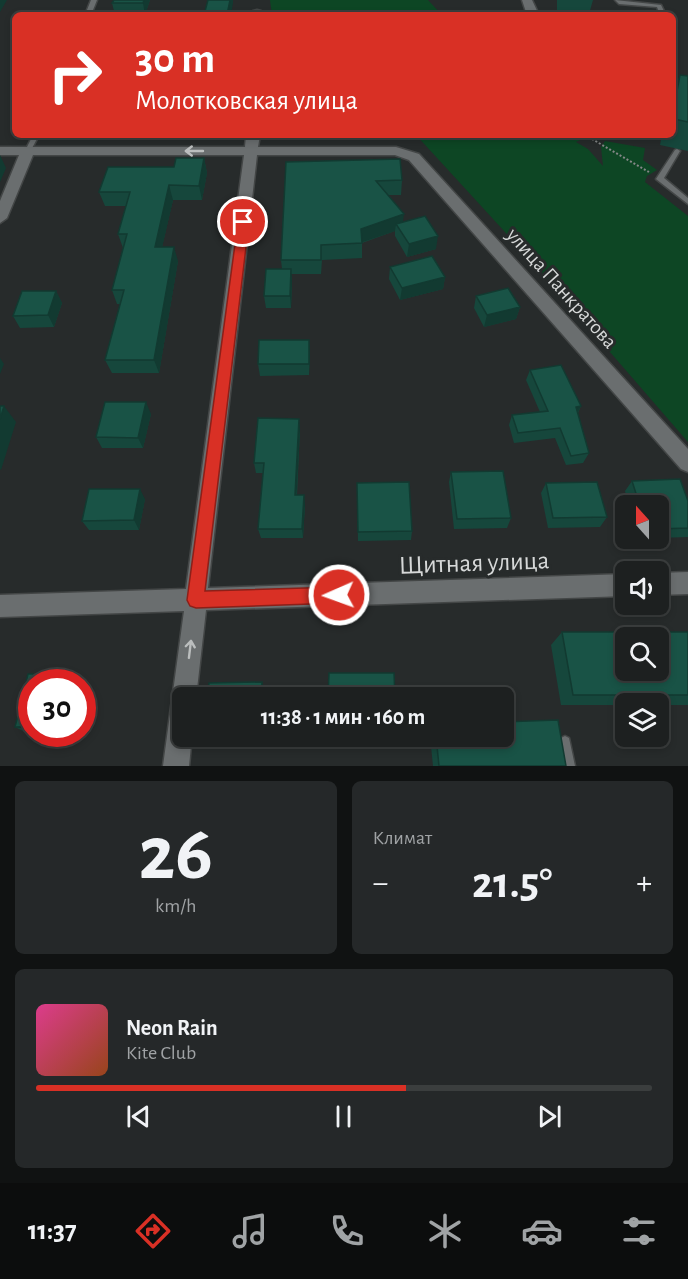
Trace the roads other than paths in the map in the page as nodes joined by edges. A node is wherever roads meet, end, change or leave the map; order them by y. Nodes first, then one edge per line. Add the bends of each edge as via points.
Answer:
1 (618, 0) edge
2 (662, 12) edge
3 (34, 138) edge
4 (253, 143) edge
5 (0, 151) edge
6 (28, 151) junction
7 (677, 151) dead end
8 (688, 202) edge
9 (0, 219) edge
10 (688, 463) edge
11 (688, 583) edge
12 (669, 584) edge
13 (615, 585) edge
14 (196, 600) junction
15 (0, 606) edge
16 (185, 687) edge
17 (565, 742) dead end
18 (178, 747) edge
19 (176, 766) edge
20 (569, 766) edge

1 - 2 lane via 660,6
3 - 6 lane
4 -> 6 street
4 - 10 street, улица Панкратова via 396,151 414,157
4 - 14 street
5 - 6 street
6 - 9 street
7 - 8 lane via 660,179
11 - 12 street
13 - 14 street, Щитная улица
14 - 15 street, Щитная улица
16 -> 14 street
17 - 20 lane
18 - 19 street

